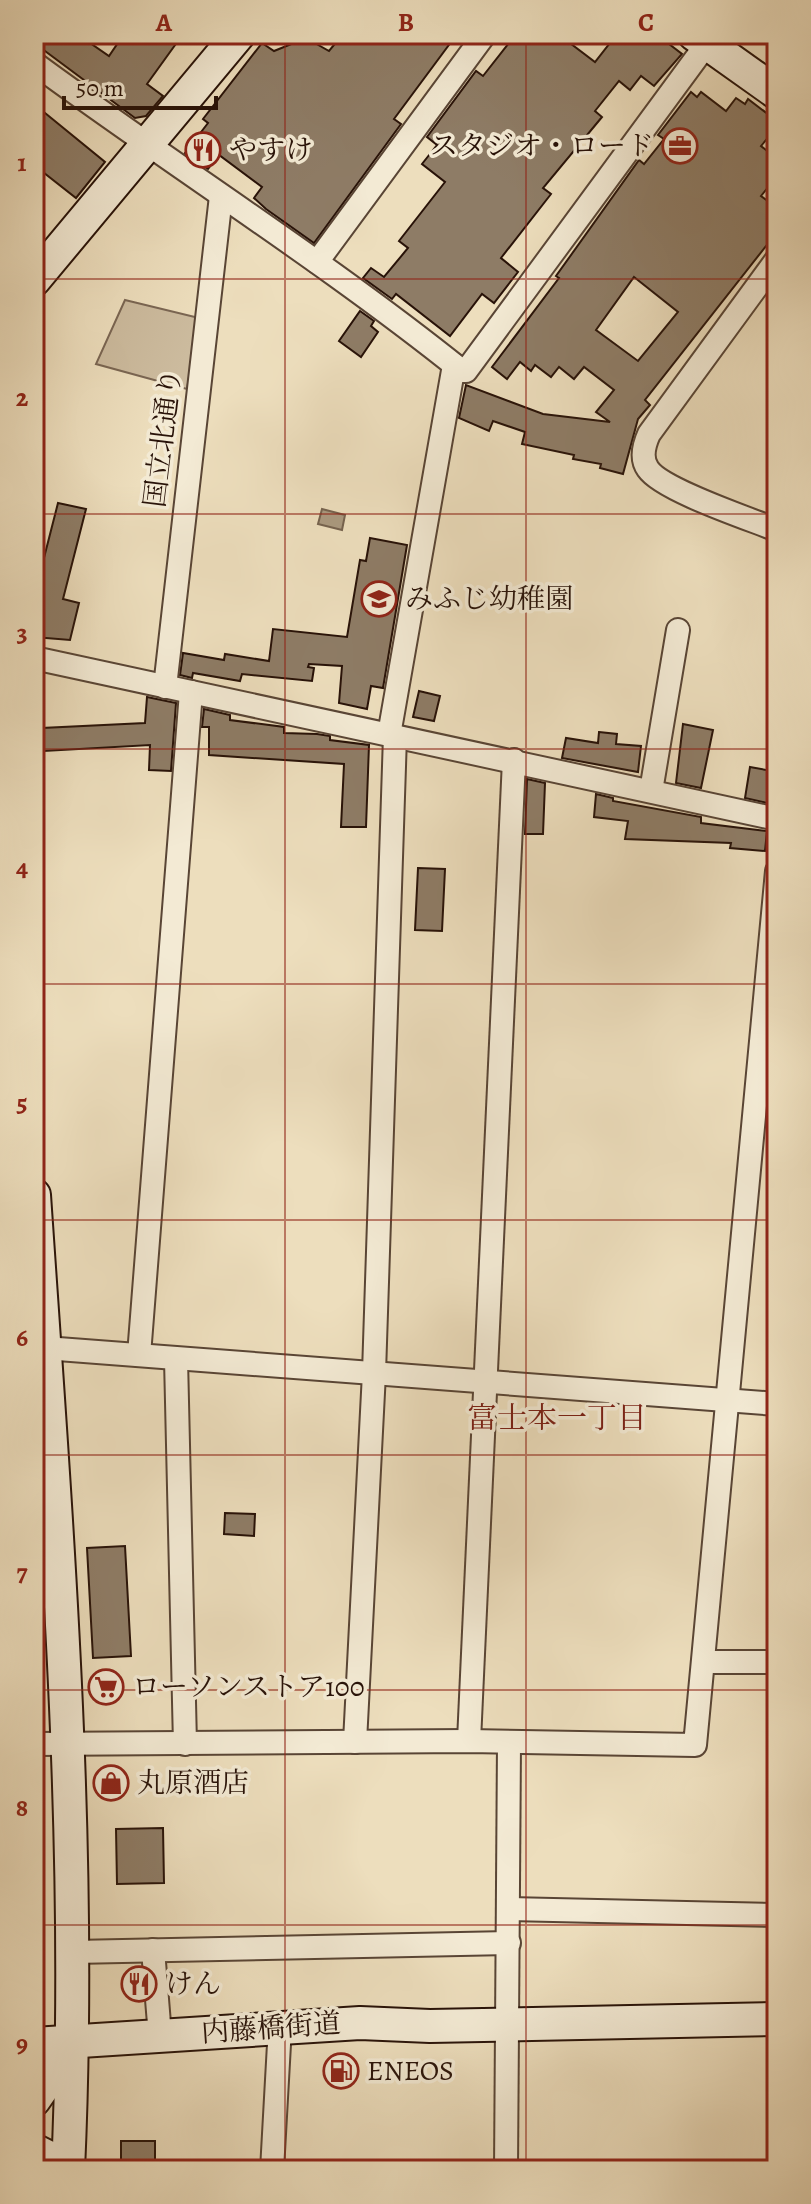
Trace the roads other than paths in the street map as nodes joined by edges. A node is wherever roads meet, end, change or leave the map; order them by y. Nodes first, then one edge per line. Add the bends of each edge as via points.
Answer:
1 (239, 34) edge
2 (485, 34) edge
3 (705, 37) edge
4 (34, 63) edge
5 (777, 93) edge
6 (145, 145) junction
7 (221, 196) junction
8 (777, 259) edge
9 (317, 262) junction
10 (34, 280) edge
11 (454, 365) junction
12 (777, 530) edge
13 (678, 630) dead end
14 (34, 658) edge
15 (165, 687) junction
16 (191, 692) junction
17 (392, 735) junction
18 (514, 760) junction
19 (651, 791) junction
20 (777, 819) edge
21 (777, 871) edge
22 (34, 1195) edge
23 (45, 1348) junction
24 (139, 1355) junction
25 (176, 1359) junction
26 (374, 1373) junction
27 (486, 1379) junction
28 (730, 1400) junction
29 (777, 1404) edge
30 (43, 1460) edge
31 (704, 1662) junction
32 (777, 1662) edge
33 (469, 1741) junction
34 (355, 1742) junction
35 (509, 1743) junction
36 (34, 1744) edge
37 (185, 1744) junction
38 (67, 1745) junction
39 (509, 1909) junction
40 (777, 1915) edge
41 (509, 1943) junction
42 (153, 1950) junction
43 (74, 1952) junction
44 (777, 2019) edge
45 (509, 2023) junction
46 (280, 2026) junction
47 (160, 2036) junction
48 (74, 2043) junction
49 (34, 2044) edge
50 (34, 2100) edge
51 (34, 2150) edge
52 (66, 2170) edge
53 (272, 2170) edge
54 (506, 2170) edge

1 - 6 main road
2 - 9 street
3 - 5 main road
3 - 11 street via 466,371
4 - 6 street
6 - 7 street
6 - 10 main road
7 - 9 street
7 - 15 street, 国立北通り
8 - 12 street via 649,434 643,450 648,470 675,489
9 - 11 street
11 - 17 street
13 - 19 street
14 - 15 street
15 - 16 street
16 - 17 street
16 - 24 street
17 - 18 street
17 - 26 street
18 - 19 street
18 - 27 street
19 - 20 street
21 - 28 street
22 - 23 main road
23 - 24 street
23 - 30 main road
24 - 25 street
25 - 26 street
25 - 37 street
26 - 27 street
26 - 34 street
27 - 28 street
27 - 33 street
28 - 29 street
28 - 31 street
30 - 38 main road
31 - 32 street
31 - 35 street via 695,1745
33 - 34 street
33 - 35 street
34 - 37 street
35 - 39 street
36 - 38 street
37 - 38 street
38 - 43 main road
39 - 40 street
39 - 41 street
41 - 42 street
41 - 45 street
42 - 43 street
42 - 47 street
43 - 48 main road
44 - 45 main road, 内藤橋街道
45 - 46 main road, 内藤橋街道
45 - 54 street
46 - 47 main road, 内藤橋街道
46 - 53 street
47 - 48 main road, 内藤橋街道
48 - 49 main road, 内藤橋街道
48 - 50 main road
48 - 52 main road
51 - 52 main road

